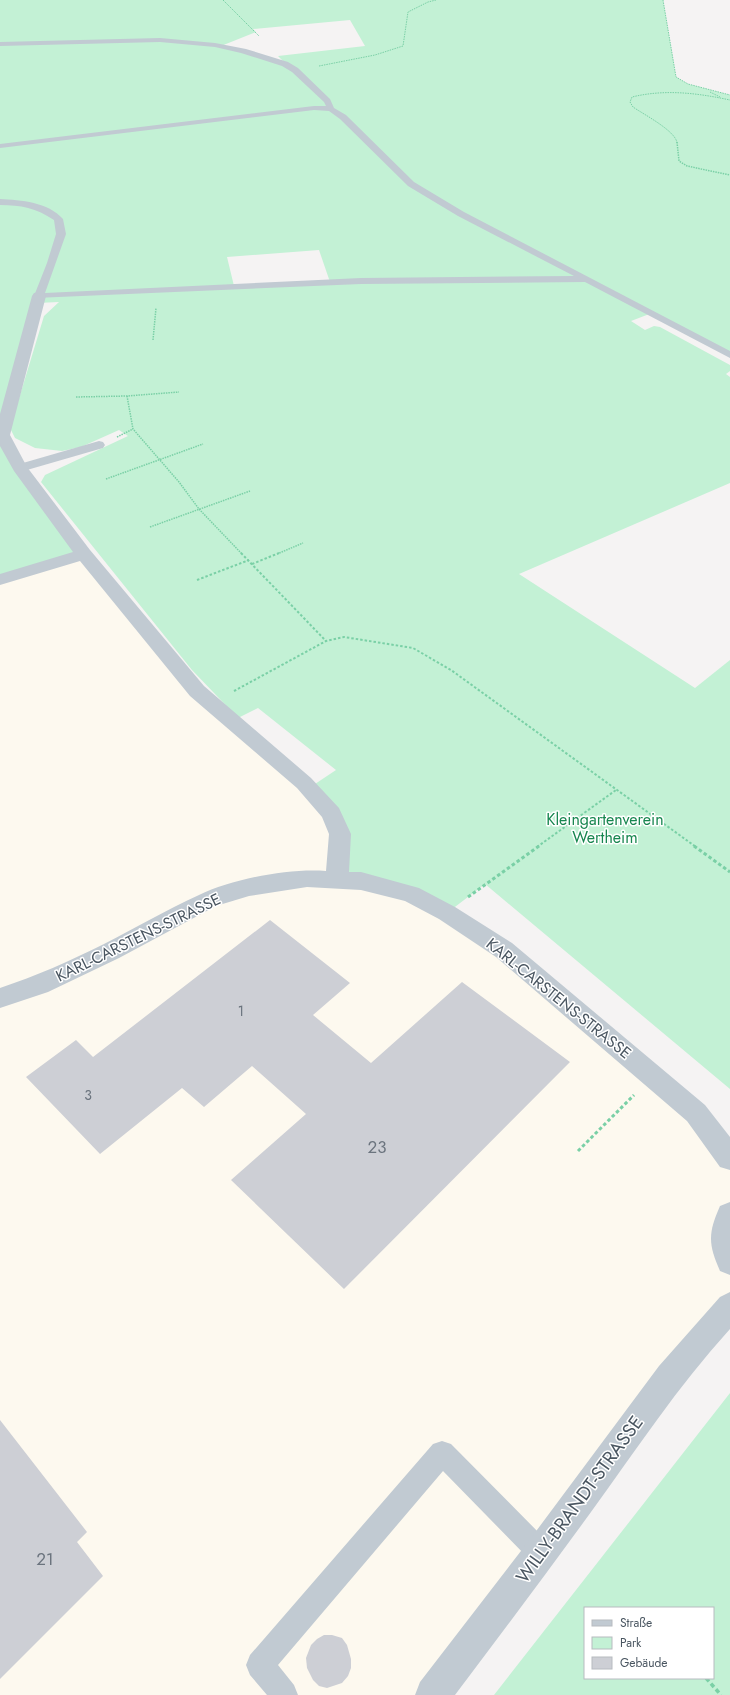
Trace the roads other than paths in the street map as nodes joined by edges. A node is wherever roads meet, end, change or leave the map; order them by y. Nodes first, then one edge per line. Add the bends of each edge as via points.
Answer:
1 (0, 44) edge
2 (331, 108) junction
3 (0, 146) edge
4 (0, 202) edge
5 (589, 280) junction
6 (39, 296) junction
7 (730, 355) edge
8 (100, 445) dead end
9 (20, 468) junction
10 (84, 554) junction
11 (0, 580) edge
12 (337, 880) junction
13 (0, 998) edge
14 (730, 1158) edge
15 (730, 1215) edge
16 (730, 1261) edge
17 (730, 1307) edge
18 (541, 1553) junction
19 (284, 1695) edge
20 (433, 1695) edge

1 - 2 lane via 126,40 191,42 243,50 285,64 295,70 327,100
2 - 3 lane
2 - 5 lane via 411,184 461,214
4 - 6 lane via 23,202 44,209 58,219 61,234
5 - 6 lane via 510,278 330,282
5 - 7 lane
6 - 9 street via 2,435
8 - 9 lane
9 - 10 street
10 - 11 street
10 - 12 street via 197,691 304,783 331,813 340,834
12 - 13 street, KARL-CARSTENS-STRASSE via 307,878 248,887 208,900 39,985
12 - 14 street, KARL-CARSTENS-STRASSE via 361,881 411,894 447,913 504,950 696,1113
15 - 16 street via 724,1235 724,1245
17 - 18 street, WILLY-BRANDT-STRASSE via 707,1331 644,1411
18 - 19 lane via 442,1453 260,1665
18 - 20 street, WILLY-BRANDT-STRASSE

